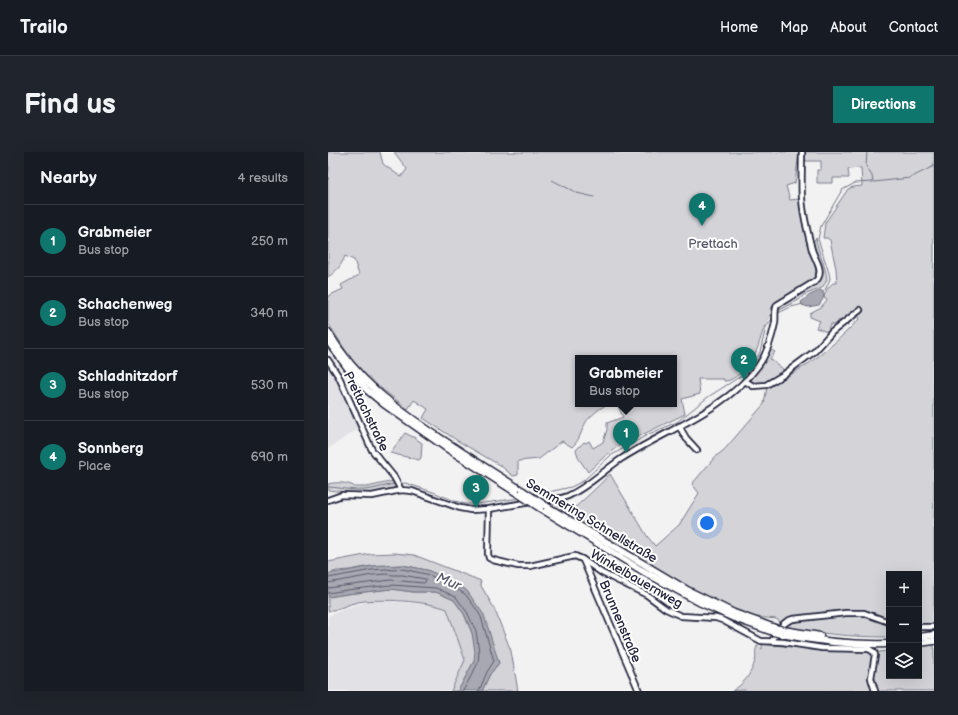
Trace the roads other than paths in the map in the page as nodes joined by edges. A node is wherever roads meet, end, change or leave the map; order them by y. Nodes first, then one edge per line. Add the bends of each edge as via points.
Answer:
1 (802, 152) edge
2 (860, 310) dead end
3 (328, 332) edge
4 (330, 340) edge
5 (337, 350) junction
6 (328, 360) edge
7 (745, 381) junction
8 (679, 426) junction
9 (697, 450) dead end
10 (400, 489) junction
11 (328, 500) edge
12 (543, 507) junction
13 (490, 509) junction
14 (582, 559) junction
15 (886, 621) edge
16 (922, 627) edge
17 (934, 627) edge
18 (782, 632) junction
19 (934, 635) edge
20 (922, 637) edge
21 (886, 640) edge
22 (772, 641) junction
23 (934, 641) edge
24 (922, 643) edge
25 (886, 644) edge
26 (639, 691) edge
27 (875, 691) edge

1 - 7 street via 804,216 820,275 816,281 777,305 766,354
2 - 7 street via 783,376 766,385 753,386
3 - 4 highway, Semmering Schnellstraße
4 - 5 highway, Semmering Schnellstraße
5 - 12 highway, Semmering Schnellstraße, bridge via 387,401
5 - 12 highway, Semmering Schnellstraße, bridge via 350,371 384,404 448,449 516,493
6 - 10 street, Prettachstraße via 339,377 372,450
7 - 8 street via 720,402
8 - 9 street
8 - 13 street via 621,459 586,486 568,496
10 - 11 street via 372,496 342,495
10 - 13 street via 465,509
12 - 18 highway, Semmering Schnellstraße, bridge via 689,590 734,613
13 - 14 street, Winkelbauernweg via 489,558 518,566 530,566 575,556
14 - 22 street, Winkelbauernweg via 602,573 682,616 716,618 735,626 756,640
14 - 26 street, Brunnenstraße
15 - 22 street via 864,613 793,619 781,626
16 - 17 street
18 - 21 highway, Semmering Schnellstraße via 841,639
18 - 25 highway, Semmering Schnellstraße via 805,639
19 - 20 highway
22 - 27 street, Winkelbauernweg via 822,648 872,650 875,655 871,678
23 - 24 highway

